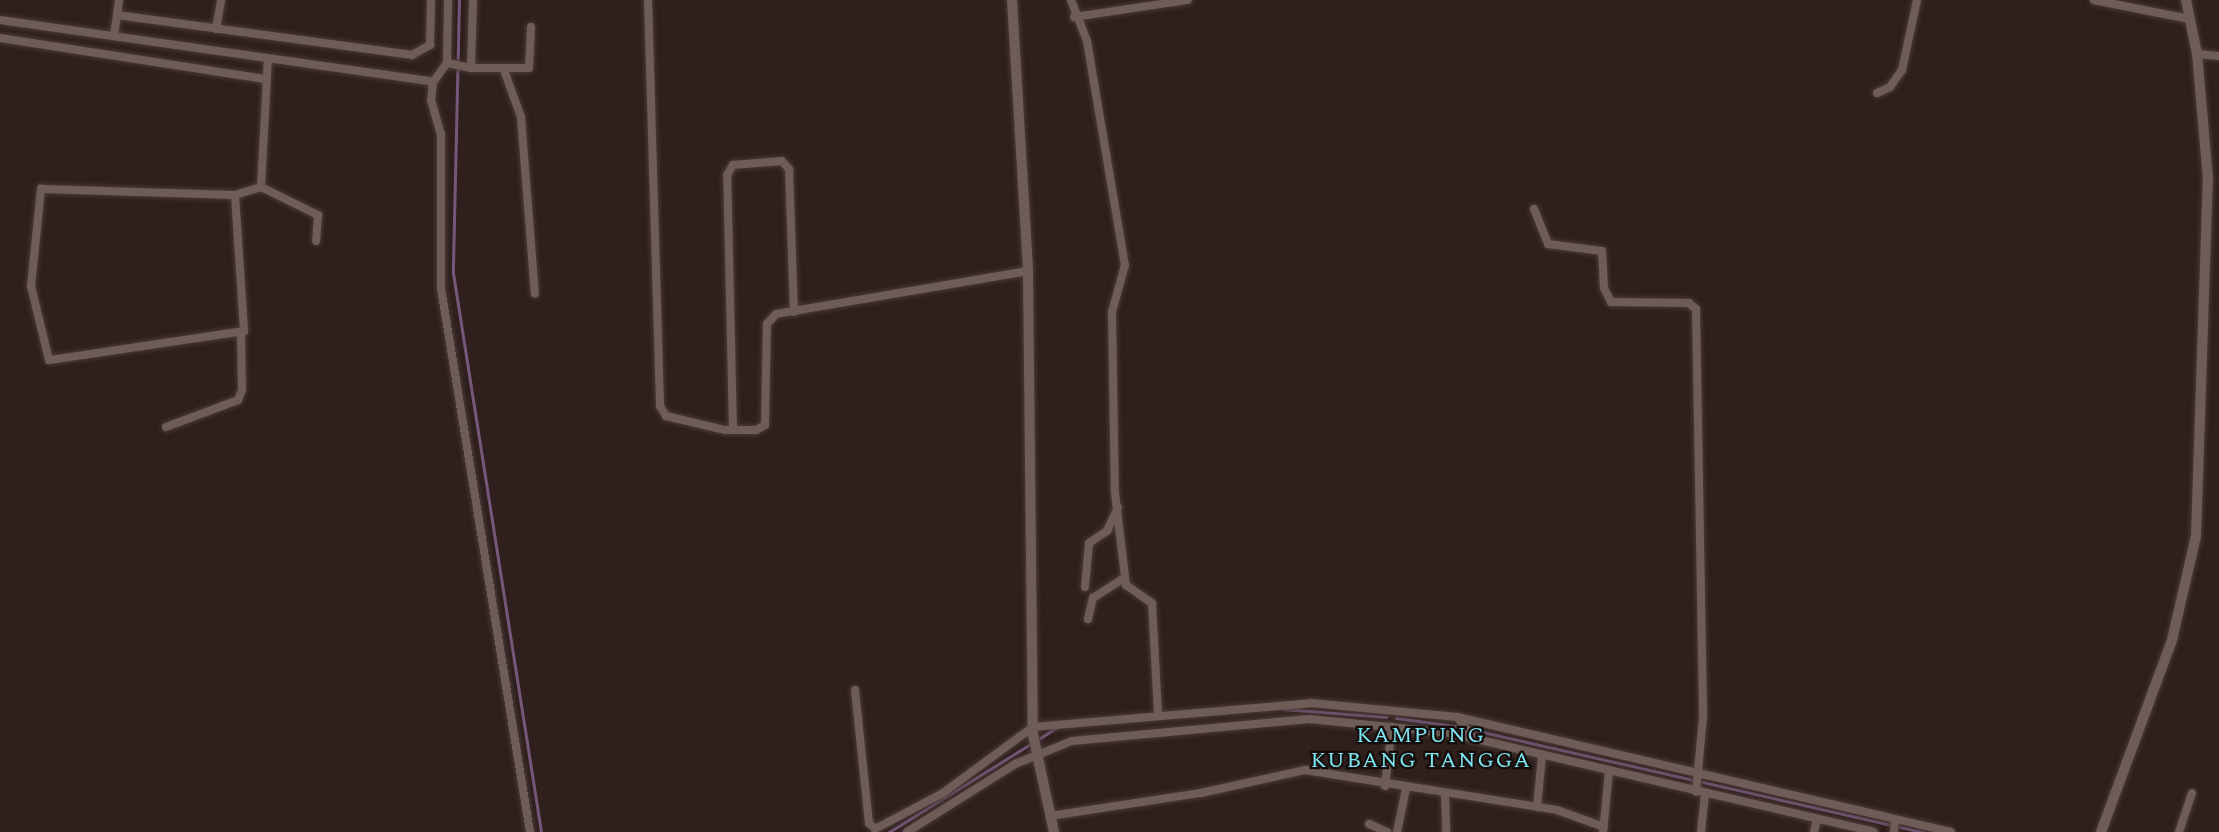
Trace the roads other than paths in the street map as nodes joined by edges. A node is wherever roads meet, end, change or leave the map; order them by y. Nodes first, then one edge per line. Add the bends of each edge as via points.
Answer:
1 (119, 0) edge
2 (221, 0) edge
3 (431, 0) edge
4 (448, 0) edge
5 (474, 0) edge
6 (648, 0) edge
7 (1012, 0) edge
8 (1071, 0) edge
9 (1188, 0) edge
10 (1917, 0) edge
11 (2094, 0) edge
12 (2186, 0) edge
13 (117, 15) junction
14 (1074, 17) junction
15 (2189, 19) junction
16 (0, 20) edge
17 (531, 27) dead end
18 (216, 29) junction
19 (114, 36) junction
20 (0, 38) edge
21 (2197, 54) junction
22 (2219, 56) edge
23 (268, 58) junction
24 (450, 63) junction
25 (468, 67) junction
26 (504, 70) junction
27 (265, 79) junction
28 (433, 82) junction
29 (1877, 93) dead end
30 (261, 188) junction
31 (235, 195) junction
32 (1534, 209) dead end
33 (316, 241) dead end
34 (1028, 271) junction
35 (535, 293) dead end
36 (794, 312) junction
37 (242, 333) junction
38 (166, 427) dead end
39 (733, 430) junction
40 (1118, 506) junction
41 (1125, 577) junction
42 (1084, 586) dead end
43 (1088, 619) dead end
44 (855, 690) dead end
45 (1158, 715) junction
46 (1457, 717) junction
47 (1392, 726) junction
48 (1033, 731) junction
49 (1472, 736) junction
50 (1037, 754) junction
51 (1542, 756) junction
52 (1609, 772) junction
53 (1698, 784) junction
54 (1384, 786) junction
55 (1406, 789) junction
56 (2192, 793) dead end
57 (1705, 794) junction
58 (1444, 795) junction
59 (1537, 807) junction
60 (1050, 816) junction
61 (1817, 819) junction
62 (1369, 824) dead end
63 (1894, 827) edge
64 (1603, 829) edge
65 (530, 832) edge
66 (907, 832) edge
67 (1054, 832) edge
68 (1387, 832) edge
69 (1397, 832) edge
70 (1446, 832) edge
71 (1701, 832) edge
72 (1814, 832) edge
73 (1874, 832) edge
74 (1952, 832) edge
75 (2101, 832) edge
76 (2179, 832) edge

1 - 13 street
2 - 18 street
3 - 18 street via 430,45 416,55
4 - 24 street
5 - 25 street
6 - 39 street via 661,409 666,416
7 - 34 street
8 - 14 street
9 - 14 street
10 - 29 street via 1902,70 1890,87
11 - 15 street
12 - 15 street
13 - 18 street
13 - 19 street
14 - 40 street via 1087,41 1125,265 1112,312
15 - 21 street
16 - 19 street
17 - 26 street via 531,66
19 - 23 street
20 - 27 street
21 - 22 street
21 - 75 street via 2208,180 2196,536 2172,640
23 - 27 street
23 - 28 street
24 - 25 street
24 - 28 street
25 - 26 street
26 - 35 street via 521,117
27 - 30 street
28 - 65 street via 431,100 441,134 441,288
30 - 31 street
30 - 33 street via 316,214
31 - 37 street via 246,324
31 - 37 street via 43,187 38,193 31,286 49,360
32 - 53 street via 1548,244 1602,251 1604,288 1611,302 1689,303 1696,309
34 - 36 street
34 - 48 street
36 - 39 street via 776,314 767,324 767,421 756,430
36 - 39 street via 789,169 782,161 733,165 727,175
37 - 38 street via 243,390 238,400
40 - 41 street
40 - 42 street via 1107,531 1089,543
41 - 43 street via 1093,598
41 - 45 street via 1127,588 1152,603
44 - 48 street via 869,823 875,829 943,793
45 - 46 street via 1311,703
45 - 48 street
46 - 49 street
46 - 53 street
47 - 49 street
47 - 50 street via 1268,722 1079,739
47 - 54 street
48 - 50 street
49 - 51 street
50 - 60 street
50 - 66 street
51 - 52 street
51 - 59 street
52 - 53 street
52 - 64 street
53 - 57 street
53 - 63 street
54 - 55 street
54 - 60 street via 1291,771 1201,793
55 - 58 street
55 - 69 street
56 - 76 street
57 - 61 street
57 - 71 street
58 - 59 street
58 - 70 street
59 - 64 street
60 - 67 street
61 - 72 street
61 - 73 street
62 - 68 street
63 - 74 street

